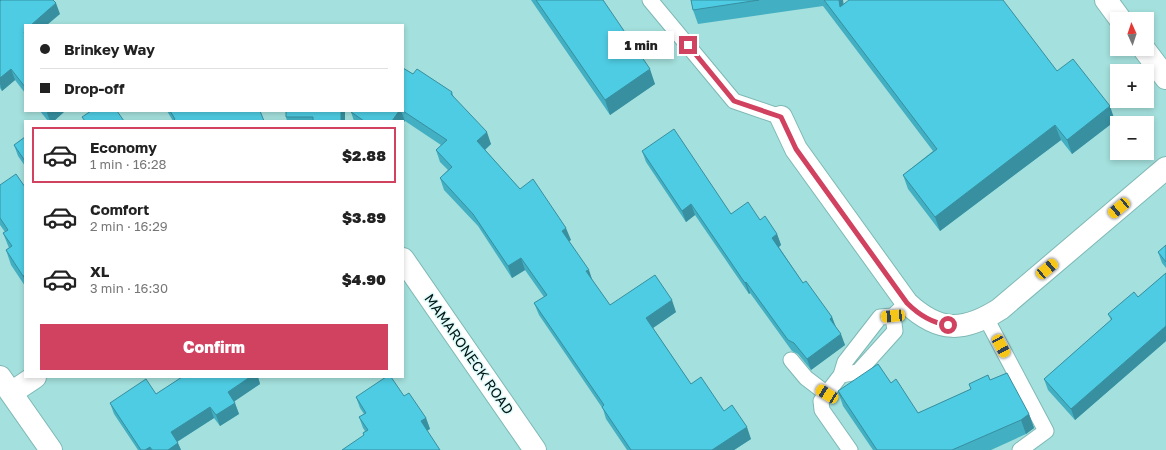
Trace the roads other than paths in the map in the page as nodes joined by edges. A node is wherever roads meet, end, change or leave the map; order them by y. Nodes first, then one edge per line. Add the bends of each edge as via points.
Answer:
1 (650, 0) edge
2 (1106, 0) edge
3 (1115, 12) edge
4 (1149, 56) edge
5 (1166, 78) edge
6 (781, 117) joint
7 (1166, 168) edge
8 (404, 260) edge
9 (900, 310) junction
10 (986, 318) junction
11 (791, 360) dead end
12 (31, 378) edge
13 (6, 385) edge
14 (827, 394) junction
15 (51, 450) edge
16 (535, 450) edge
17 (850, 450) edge
18 (1020, 450) edge

1 - 6 lane via 734,101
2 - 3 street
4 - 5 street
6 - 9 street via 796,149
7 - 10 street via 1000,309
8 - 16 street, MAMARONECK ROAD
9 - 10 street via 919,314 937,324 960,327
9 - 14 lane via 880,317 845,362 841,375
10 - 18 lane via 1046,431
11 - 14 lane via 806,378
12 - 13 street
13 - 15 street
14 - 17 lane via 822,401 822,410

